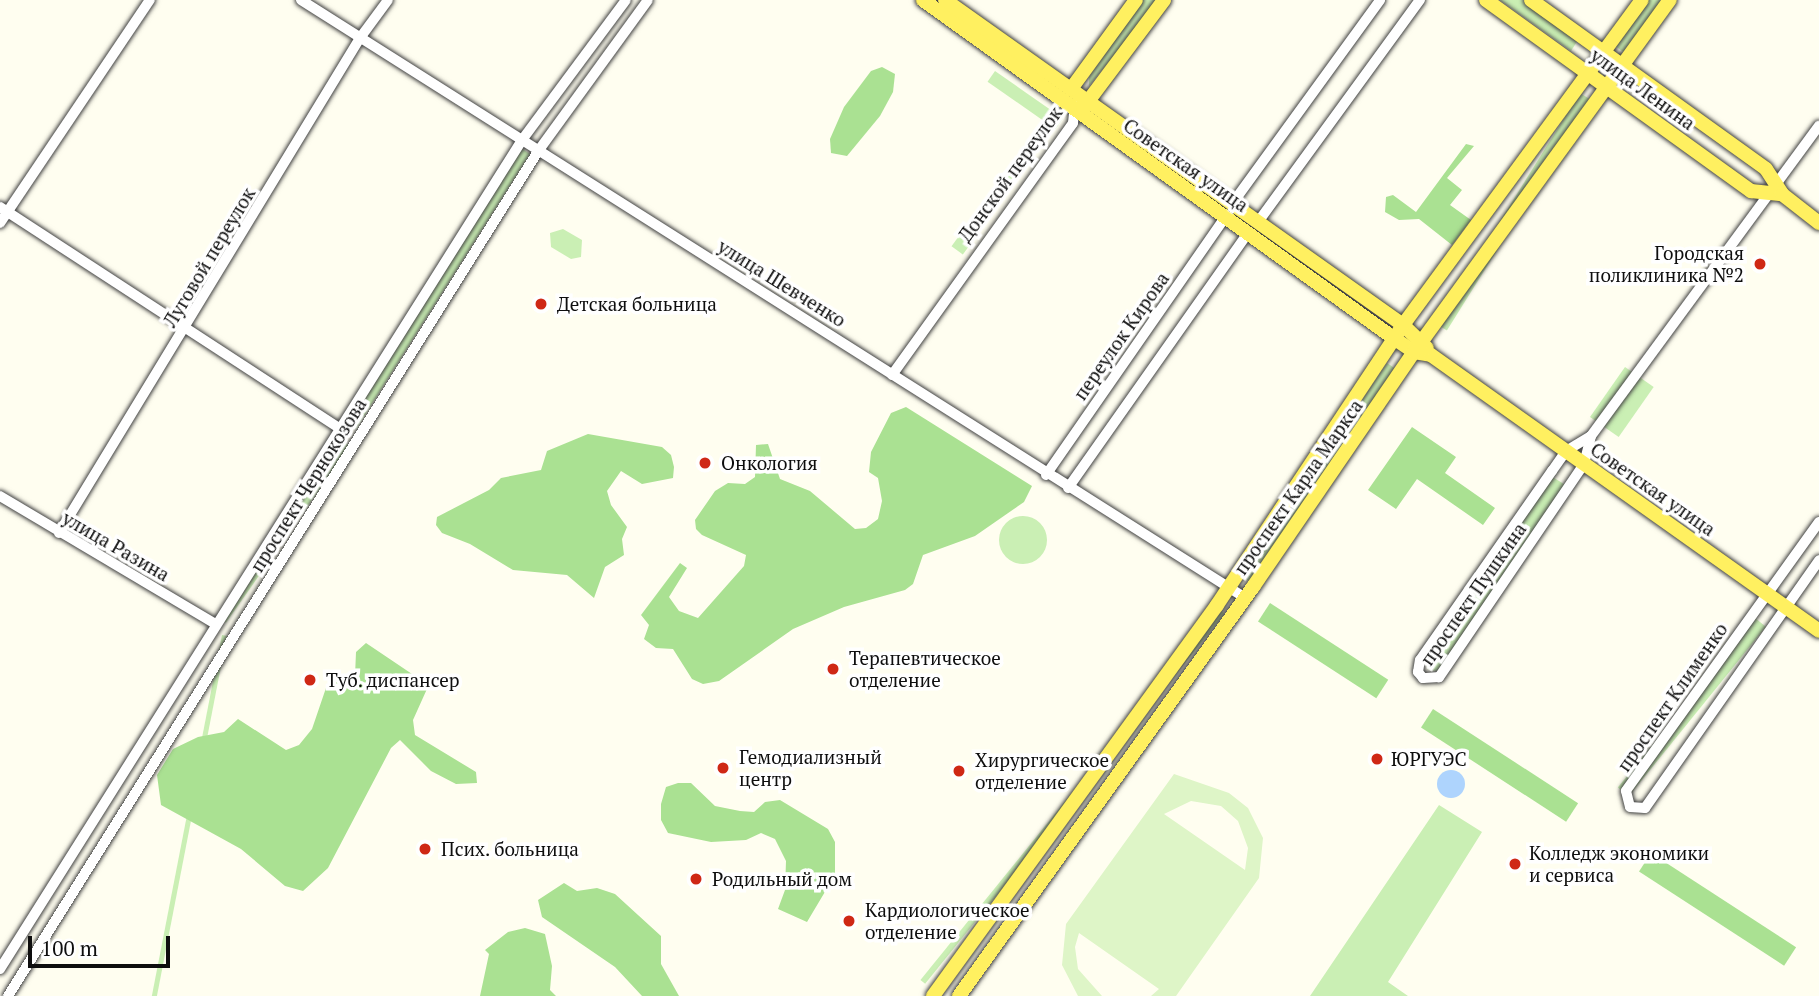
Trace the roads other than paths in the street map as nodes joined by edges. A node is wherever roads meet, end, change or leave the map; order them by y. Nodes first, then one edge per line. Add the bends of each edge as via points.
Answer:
1 (150, 0) edge
2 (301, 0) edge
3 (388, 0) edge
4 (626, 0) edge
5 (648, 0) edge
6 (923, 0) edge
7 (945, 0) edge
8 (1136, 0) edge
9 (1164, 0) edge
10 (1380, 0) edge
11 (1420, 0) edge
12 (1486, 0) edge
13 (1531, 0) edge
14 (1642, 0) edge
15 (1670, 0) edge
16 (360, 38) junction
17 (1603, 53) junction
18 (1622, 66) junction
19 (1588, 73) junction
20 (1606, 87) junction
21 (1071, 89) junction
22 (1089, 102) junction
23 (1077, 113) junction
24 (1819, 126) edge
25 (522, 140) junction
26 (539, 150) junction
27 (1776, 191) junction
28 (4, 209) edge
29 (1228, 210) junction
30 (0, 223) edge
31 (1819, 223) edge
32 (1253, 228) junction
33 (1403, 326) junction
34 (188, 327) junction
35 (1395, 339) junction
36 (1418, 346) junction
37 (892, 375) junction
38 (339, 428) junction
39 (1591, 436) junction
40 (1566, 451) junction
41 (1584, 464) junction
42 (1046, 475) junction
43 (1068, 488) junction
44 (1, 498) edge
45 (1819, 522) edge
46 (59, 533) junction
47 (1819, 560) edge
48 (1229, 588) junction
49 (1766, 593) junction
50 (1244, 597) junction
51 (1785, 607) junction
52 (216, 624) junction
53 (1819, 631) edge
54 (0, 969) edge
55 (8, 996) edge
56 (933, 996) edge
57 (959, 996) edge

1 - 28 street
2 - 16 street, улица Шевченко
3 - 16 street, Луговой переулок
4 - 25 street, проспект Чернокозова
5 - 26 street, проспект Чернокозова
6 - 23 main road, Советская улица
7 - 21 main road, Советская улица
8 - 21 main road, Донской переулок
9 - 22 main road, Донской переулок
10 - 29 street, переулок Кирова
11 - 32 street
12 - 19 main road, улица Ленина
13 - 17 main road, улица Ленина
14 - 17 main road, проспект Карла Маркса
15 - 18 main road, проспект Карла Маркса
16 - 25 street, улица Шевченко
16 - 34 street, Луговой переулок
17 - 18 main road, улица Ленина
17 - 19 main road, проспект Карла Маркса
18 - 20 main road, проспект Карла Маркса
18 - 27 main road, улица Ленина via 1766,169
19 - 20 main road, улица Ленина
19 - 33 main road, проспект Карла Маркса
20 - 27 main road, улица Ленина via 1751,191
20 - 36 main road, проспект Карла Маркса
21 - 22 main road, Советская улица
21 - 23 street
22 - 23 main road, Донской переулок
22 - 29 main road, Советская улица
23 - 29 main road, Советская улица
23 - 37 street, Донской переулок
24 - 27 street, проспект Пушкина
25 - 26 street, улица Шевченко
25 - 38 street, проспект Чернокозова
26 - 37 street, улица Шевченко
26 - 55 street, проспект Чернокозова
27 - 31 main road, улица Ленина
27 - 39 street, проспект Пушкина
28 - 30 street
28 - 34 street
29 - 32 main road, Советская улица
29 - 42 street, переулок Кирова
32 - 33 main road, Советская улица
32 - 35 main road, Советская улица
32 - 43 street
33 - 35 main road, проспект Карла Маркса
33 - 36 main road, Советская улица
34 - 38 street
34 - 46 street, Луговой переулок
35 - 36 main road, Советская улица
35 - 48 main road, проспект Карла Маркса
36 - 40 main road, Советская улица
36 - 50 main road, проспект Карла Маркса
37 - 42 street, улица Шевченко
38 - 52 street, проспект Чернокозова
39 - 40 street, проспект Пушкина
39 - 41 street, проспект Пушкина
40 - 41 main road, Советская улица
40 - 41 street, проспект Пушкина via 1420,660 1418,672 1423,678 1439,677
41 - 49 main road, Советская улица
42 - 43 street, улица Шевченко
43 - 48 street, улица Шевченко
44 - 46 street, улица Разина
45 - 49 street, проспект Клименко
46 - 52 street, улица Разина
47 - 51 street, проспект Клименко
48 - 50 street, улица Шевченко
48 - 56 main road, проспект Карла Маркса
49 - 51 main road, Советская улица
49 - 51 street, проспект Клименко via 1626,791 1630,807 1645,807
50 - 57 main road, проспект Карла Маркса
51 - 53 main road, Советская улица
52 - 54 street, проспект Чернокозова

